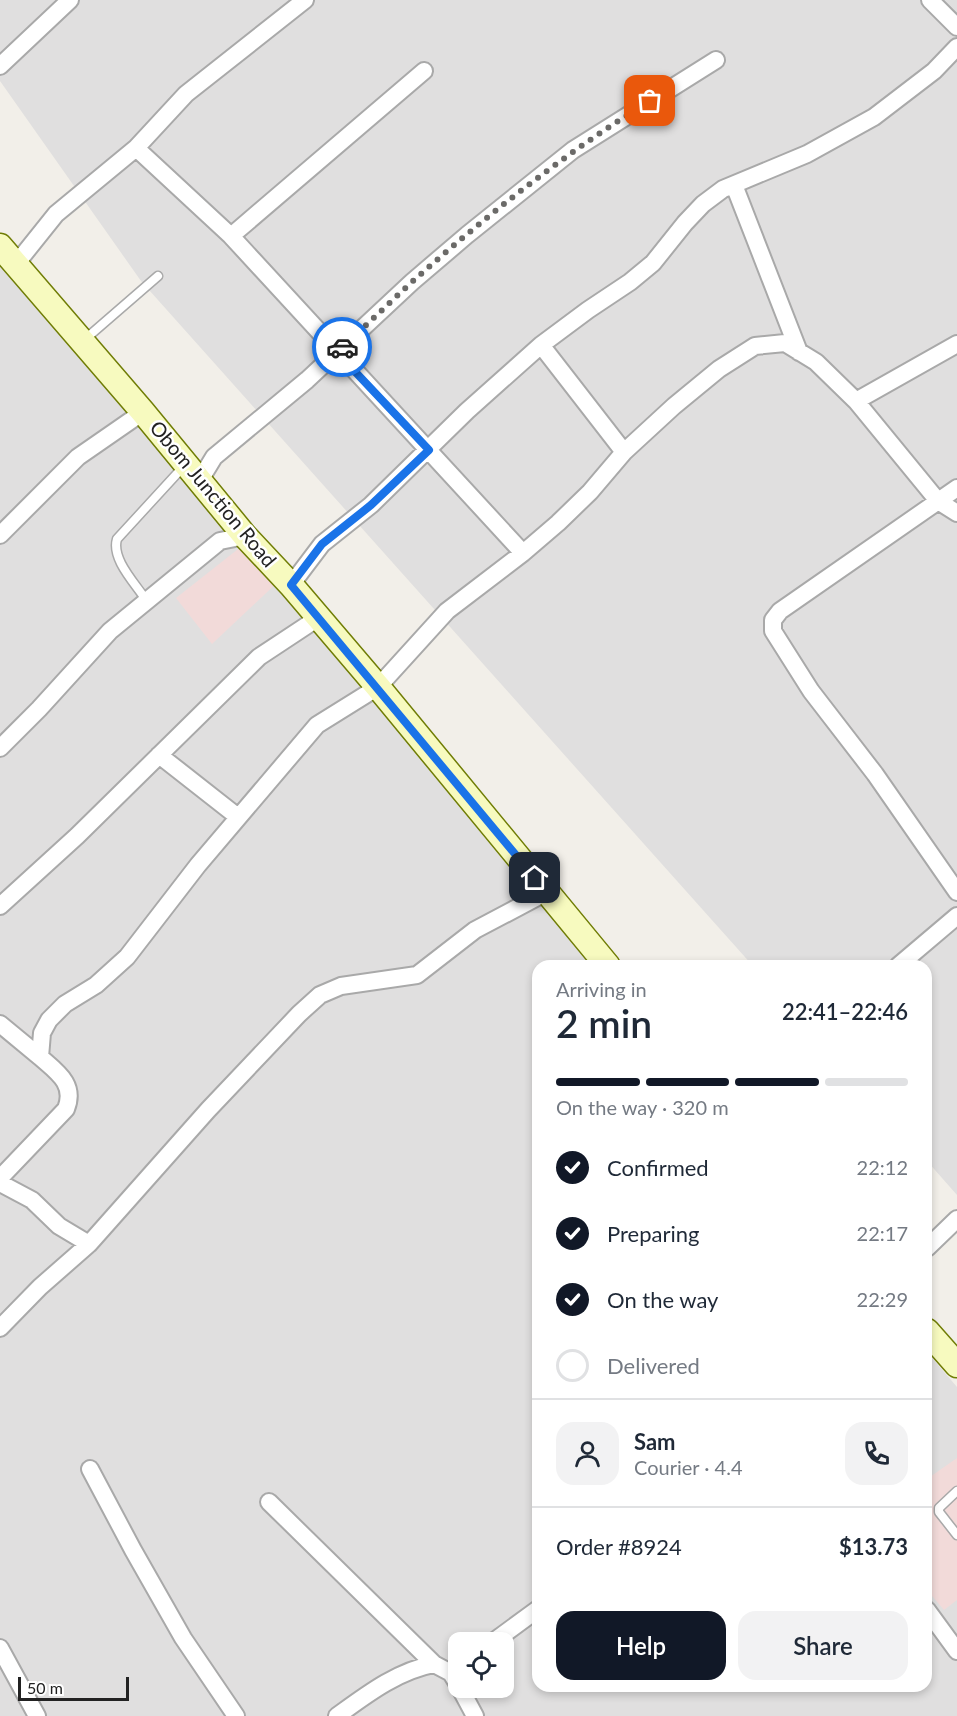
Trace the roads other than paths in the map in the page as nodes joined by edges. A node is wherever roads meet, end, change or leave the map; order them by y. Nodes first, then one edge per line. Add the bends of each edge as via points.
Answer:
1 (70, 0) edge
2 (305, 0) edge
3 (930, 0) edge
4 (957, 27) edge
5 (957, 47) edge
6 (716, 60) dead end
7 (0, 66) edge
8 (424, 71) dead end
9 (135, 148) junction
10 (734, 185) junction
11 (231, 236) junction
12 (0, 246) edge
13 (16, 264) junction
14 (158, 276) dead end
15 (83, 341) junction
16 (957, 344) edge
17 (541, 345) junction
18 (338, 351) junction
19 (799, 352) junction
20 (856, 401) junction
21 (143, 412) junction
22 (429, 450) junction
23 (624, 452) junction
24 (193, 472) junction
25 (957, 488) edge
26 (938, 501) junction
27 (957, 513) edge
28 (0, 535) edge
29 (245, 536) junction
30 (524, 553) junction
31 (291, 585) junction
32 (146, 600) junction
33 (318, 618) junction
34 (378, 687) junction
35 (0, 748) edge
36 (159, 755) junction
37 (238, 817) junction
38 (547, 892) junction
39 (957, 892) edge
40 (0, 906) edge
41 (957, 916) edge
42 (603, 960) edge
43 (905, 960) edge
44 (0, 1024) edge
45 (40, 1057) junction
46 (0, 1178) edge
47 (0, 1183) edge
48 (957, 1219) edge
49 (932, 1243) edge
50 (89, 1244) junction
51 (0, 1328) edge
52 (932, 1336) edge
53 (957, 1364) edge
54 (90, 1469) dead end
55 (957, 1491) edge
56 (269, 1502) dead end
57 (957, 1535) edge
58 (532, 1614) edge
59 (932, 1617) edge
60 (507, 1632) edge
61 (0, 1648) edge
62 (957, 1651) edge
63 (434, 1664) junction
64 (448, 1673) edge
65 (466, 1698) edge
66 (37, 1716) edge
67 (236, 1716) edge
68 (337, 1716) edge
69 (475, 1716) edge

1 - 7 street
2 - 9 street via 186,94
3 - 4 street
5 - 10 street via 928,76 874,117 807,154
6 - 18 street via 573,150 458,243
8 - 11 street
9 - 11 street
9 - 13 street via 56,214
10 - 17 street via 703,204 653,263
10 - 19 street
11 - 18 street
12 - 13 main road, Obom Junction Road
13 - 15 main road, Obom Junction Road
14 - 15 lane
15 - 21 main road, Obom Junction Road
16 - 20 street
17 - 22 street
17 - 23 street
18 - 22 street
18 - 24 street via 237,440
19 - 20 street via 816,362
19 - 23 street via 785,344 755,346 719,369
20 - 26 street
21 - 24 main road, Obom Junction Road
21 - 28 street via 78,457
22 - 30 street
22 - 31 street via 371,505 322,544
23 - 30 street via 566,515
24 - 29 main road, Obom Junction Road
24 - 32 lane via 117,538 118,558
25 - 26 street
26 - 27 street
26 - 39 street via 780,611 773,620 772,631
29 - 31 main road, Obom Junction Road
29 - 32 street via 220,541
30 - 34 street via 447,611
31 - 33 main road, Obom Junction Road
32 - 35 street via 110,631
33 - 34 main road, Obom Junction Road
33 - 36 street via 259,657
34 - 37 street via 317,725
34 - 38 main road, Obom Junction Road
36 - 37 street
36 - 40 street
37 - 45 street via 127,957 49,1020 42,1033
38 - 42 main road, Obom Junction Road
38 - 50 street via 475,930 417,975 341,986 320,995 208,1110
41 - 43 street
44 - 45 street
45 - 46 street via 62,1077 69,1100 66,1109
47 - 50 street via 32,1200 59,1226
48 - 49 street
50 - 51 street
52 - 53 main road
54 - 67 street via 183,1638
55 - 57 lane via 939,1508
56 - 63 street
58 - 60 street
59 - 62 street
61 - 66 street
63 - 64 street
63 - 68 street via 409,1670
65 - 69 street

